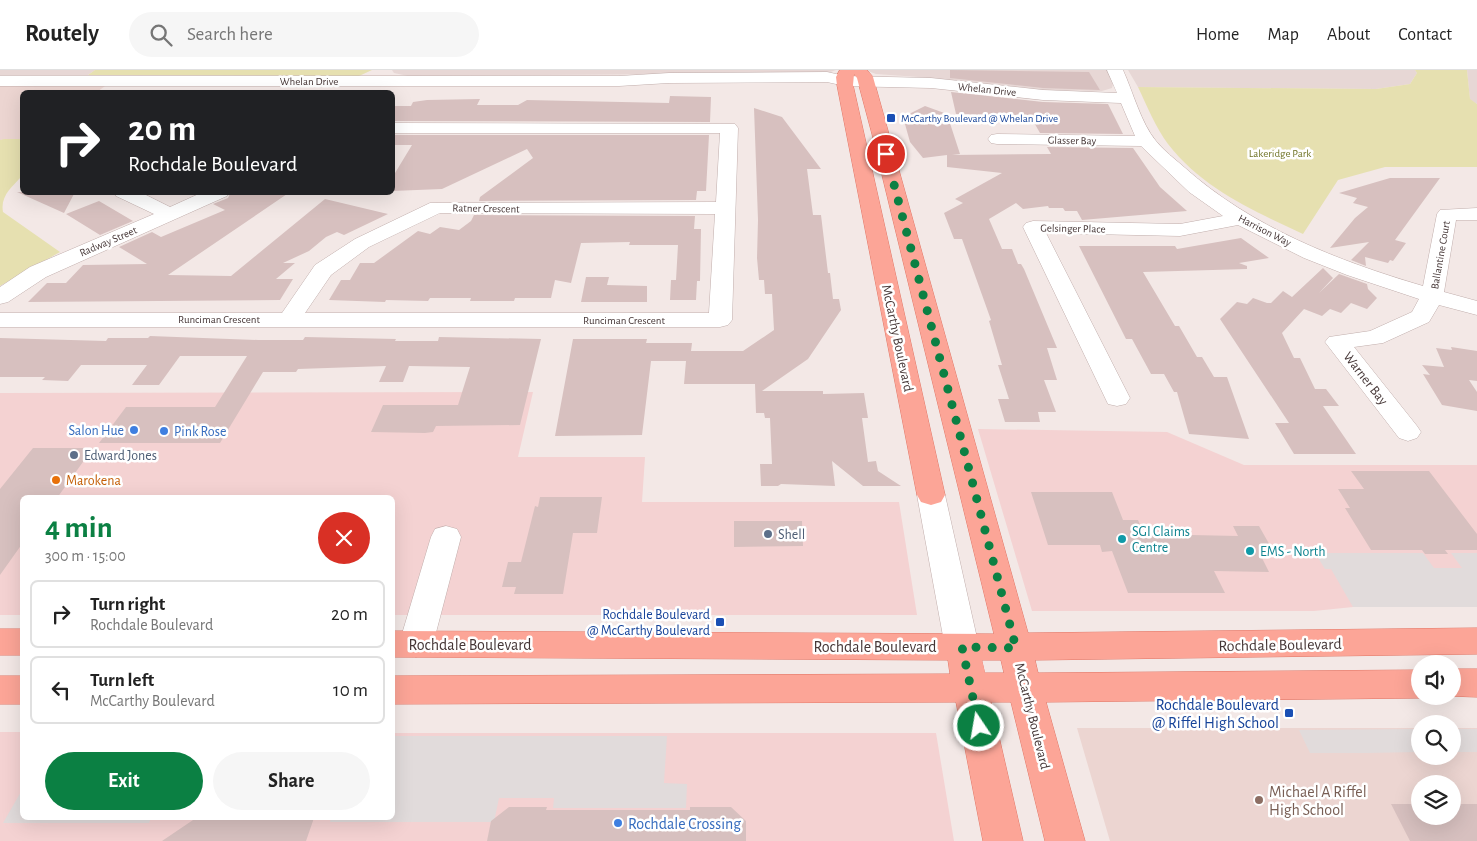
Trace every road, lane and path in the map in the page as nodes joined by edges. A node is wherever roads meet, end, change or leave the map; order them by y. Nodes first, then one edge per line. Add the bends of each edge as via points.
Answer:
1 (1115, 70) edge
2 (855, 76) edge
3 (0, 81) edge
4 (217, 81) junction
5 (374, 81) edge
6 (206, 90) edge
7 (1128, 98) junction
8 (395, 128) edge
9 (997, 139) dead end
10 (1146, 141) junction
11 (129, 195) edge
12 (213, 195) edge
13 (724, 208) junction
14 (170, 214) junction
15 (1477, 214) edge
16 (1242, 218) junction
17 (0, 297) edge
18 (1432, 297) junction
19 (1477, 308) edge
20 (289, 319) junction
21 (0, 320) edge
22 (1117, 398) dead end
23 (1408, 432) dead end
24 (931, 495) joint
25 (446, 538) dead end
26 (1477, 640) edge
27 (0, 642) edge
28 (20, 642) edge
29 (404, 644) edge
30 (962, 647) junction
31 (1016, 648) junction
32 (1461, 683) edge
33 (1477, 683) edge
34 (1411, 684) edge
35 (971, 688) junction
36 (1026, 688) junction
37 (0, 690) edge
38 (20, 690) edge
39 (395, 690) edge
40 (1003, 841) edge
41 (1065, 841) edge

1 - 7 street, Harrison Way
2 - 5 street, Whelan Drive via 829,85
2 - 7 street, Whelan Drive via 1043,95
2 - 24 main road, McCarthy Boulevard
2 - 31 main road, McCarthy Boulevard
3 - 4 street, Whelan Drive
4 - 5 street, Whelan Drive
4 - 6 street
7 - 10 street, Harrison Way
8 - 13 street, Runciman Crescent via 729,128
9 - 10 street, Glasser Bay
10 - 16 street, Harrison Way via 1201,194
11 - 14 street
12 - 14 street, Radway Street
13 - 20 street, Ratner Crescent via 437,207 362,243 323,270
13 - 20 street, Runciman Crescent via 720,320
14 - 17 street, Radway Street via 38,272
15 - 18 street, Ballantine Court via 1447,214
16 - 18 street, Harrison Way via 1305,250
16 - 22 street, Gelsinger Place via 1180,230 1033,227
18 - 19 street, Harrison Way
18 - 23 street, Warner Bay via 1421,318 1375,338 1337,342
20 - 21 street, Runciman Crescent
24 - 30 street, McCarthy Boulevard
25 - 29 street
26 - 31 main road, Rochdale Boulevard
27 - 28 main road
29 - 30 main road, Rochdale Boulevard
30 - 31 main road, Rochdale Boulevard
30 - 35 main road, McCarthy Boulevard
31 - 36 main road, McCarthy Boulevard
32 - 33 main road
34 - 36 main road
35 - 36 main road
35 - 39 main road
35 - 40 main road, McCarthy Boulevard
36 - 41 main road, McCarthy Boulevard
37 - 38 main road

